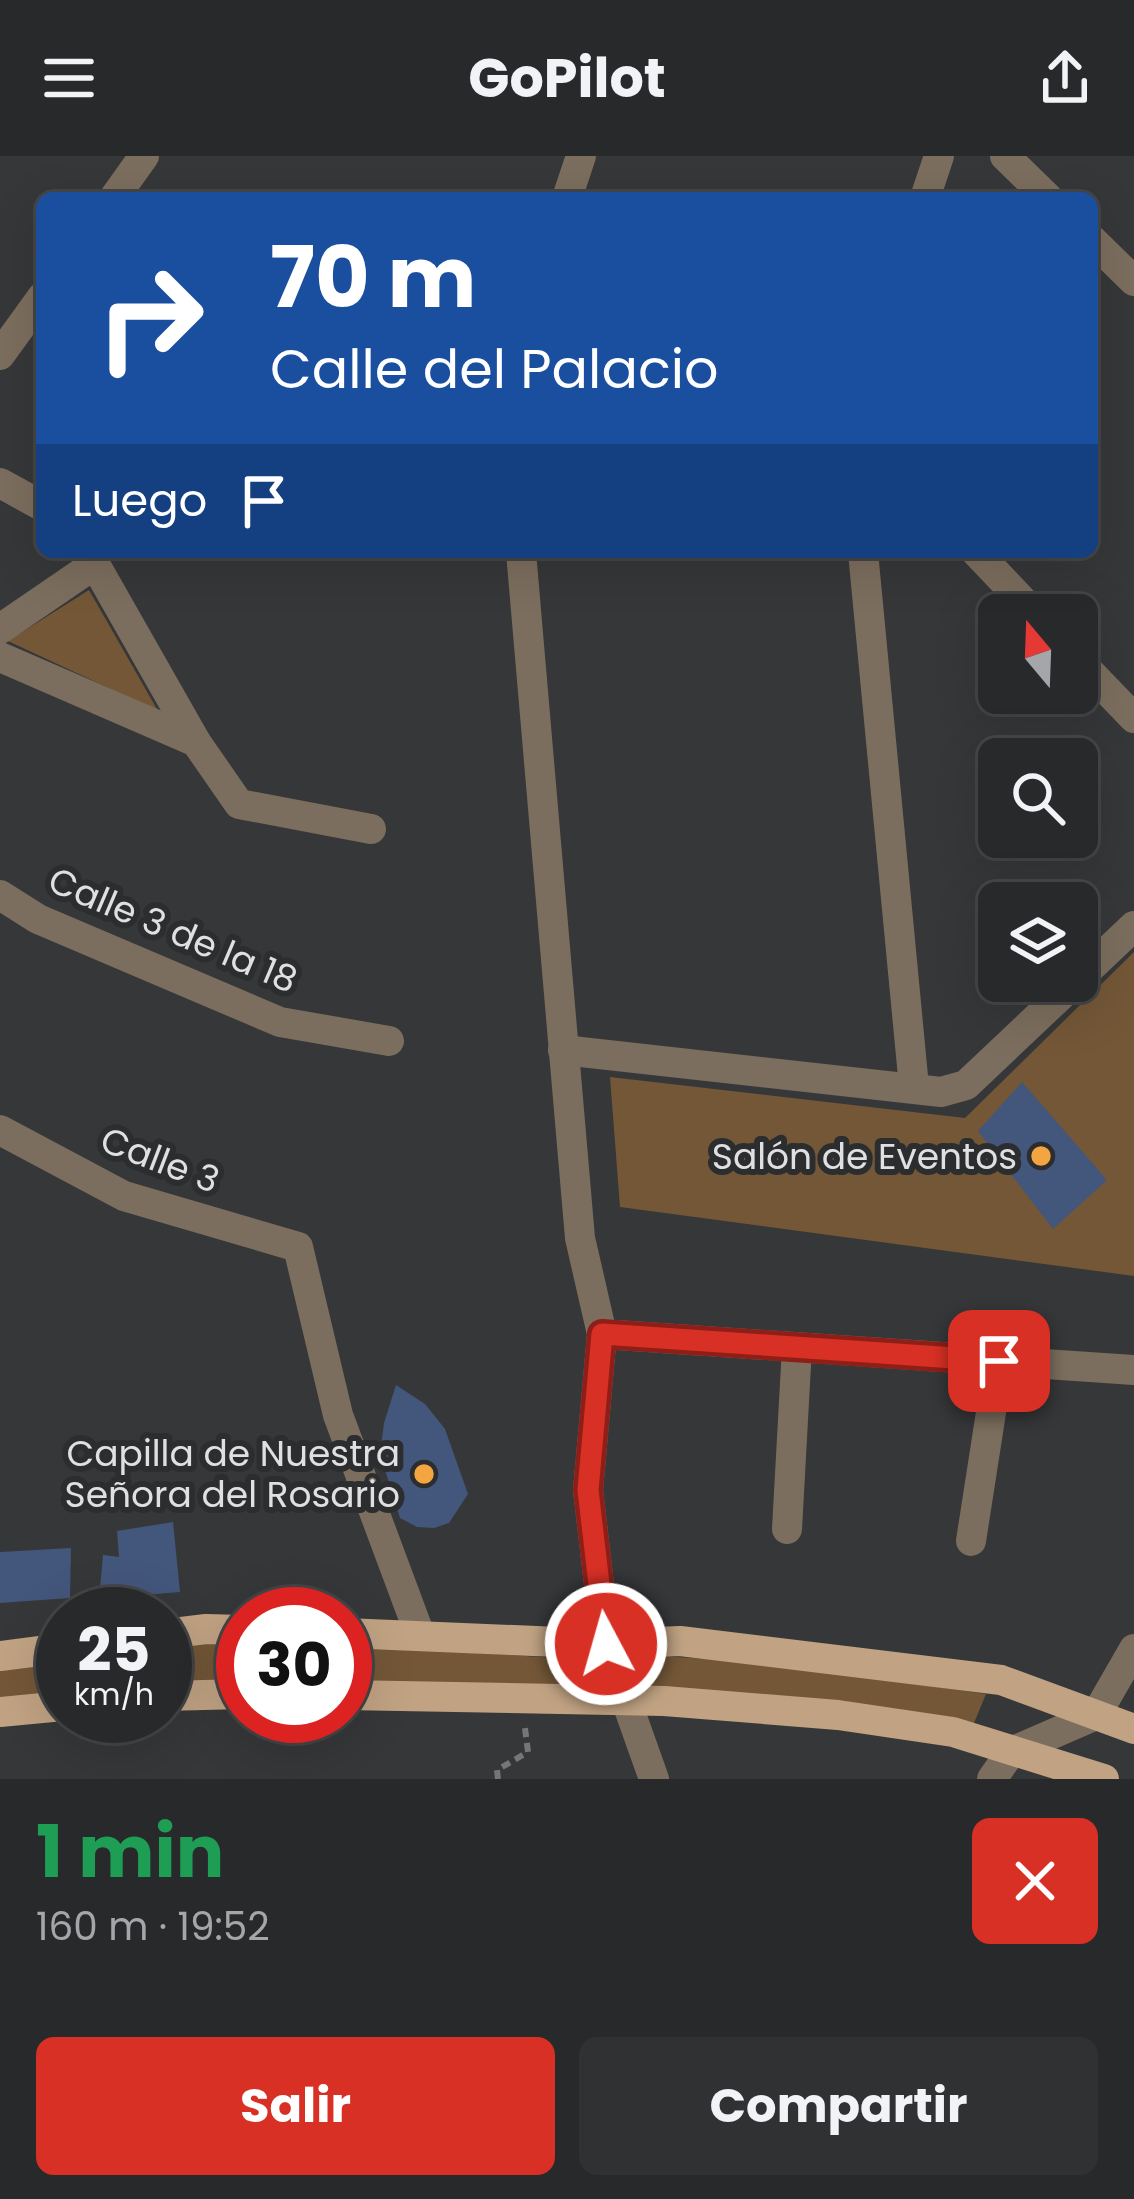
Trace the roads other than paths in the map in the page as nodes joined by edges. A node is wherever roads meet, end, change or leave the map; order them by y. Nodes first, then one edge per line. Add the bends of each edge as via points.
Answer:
1 (144, 156) edge
2 (580, 156) edge
3 (939, 156) edge
4 (1005, 156) edge
5 (118, 192) edge
6 (569, 192) edge
7 (927, 192) edge
8 (1042, 192) edge
9 (1098, 246) edge
10 (1134, 281) edge
11 (36, 305) edge
12 (0, 355) edge
13 (0, 483) edge
14 (36, 503) edge
15 (91, 558) edge
16 (522, 558) edge
17 (864, 558) edge
18 (982, 558) edge
19 (1016, 594) edge
20 (0, 629) edge
21 (0, 657) edge
22 (1098, 680) edge
23 (1134, 718) edge
24 (196, 742) junction
25 (371, 829) dead end
26 (0, 895) edge
27 (1134, 926) edge
28 (1098, 961) edge
29 (1055, 1002) edge
30 (389, 1041) dead end
31 (563, 1050) junction
32 (914, 1087) junction
33 (0, 1130) edge
34 (602, 1334) junction
35 (797, 1347) junction
36 (999, 1361) junction
37 (1134, 1370) edge
38 (787, 1529) dead end
39 (971, 1541) dead end
40 (372, 1634) edge
41 (420, 1635) junction
42 (606, 1644) junction
43 (1134, 1649) edge
44 (36, 1651) edge
45 (0, 1656) edge
46 (372, 1695) edge
47 (624, 1700) junction
48 (36, 1709) edge
49 (0, 1712) edge
50 (1096, 1715) junction
51 (1134, 1729) edge
52 (1011, 1752) junction
53 (654, 1779) edge
54 (992, 1779) edge
55 (1104, 1779) edge

1 - 5 street
2 - 6 street
3 - 7 street
4 - 8 street
9 - 10 street
11 - 12 street
13 - 14 street
15 - 20 street
15 - 24 street
16 - 31 street
17 - 32 street
18 - 19 street
21 - 24 street
22 - 23 street
24 - 25 street via 239,803
26 - 30 street, Calle 3 de la 18 via 38,919 280,1022
27 - 28 street
29 - 32 street via 966,1085 941,1092
31 - 32 street
31 - 34 street via 580,1238
33 - 41 street, Calle 3 via 124,1196 298,1247 338,1415
34 - 35 street
34 - 42 street via 588,1490
35 - 36 street
35 - 38 street
36 - 37 street
36 - 39 street
40 - 41 main road
41 - 42 main road
42 - 47 street
42 - 50 main road via 680,1641 1000,1680
43 - 50 street
44 - 45 main road
46 - 47 main road
47 - 52 main road via 838,1715 953,1732
47 - 53 street
48 - 49 main road
50 - 51 main road
50 - 52 street
52 - 54 street
52 - 55 main road

